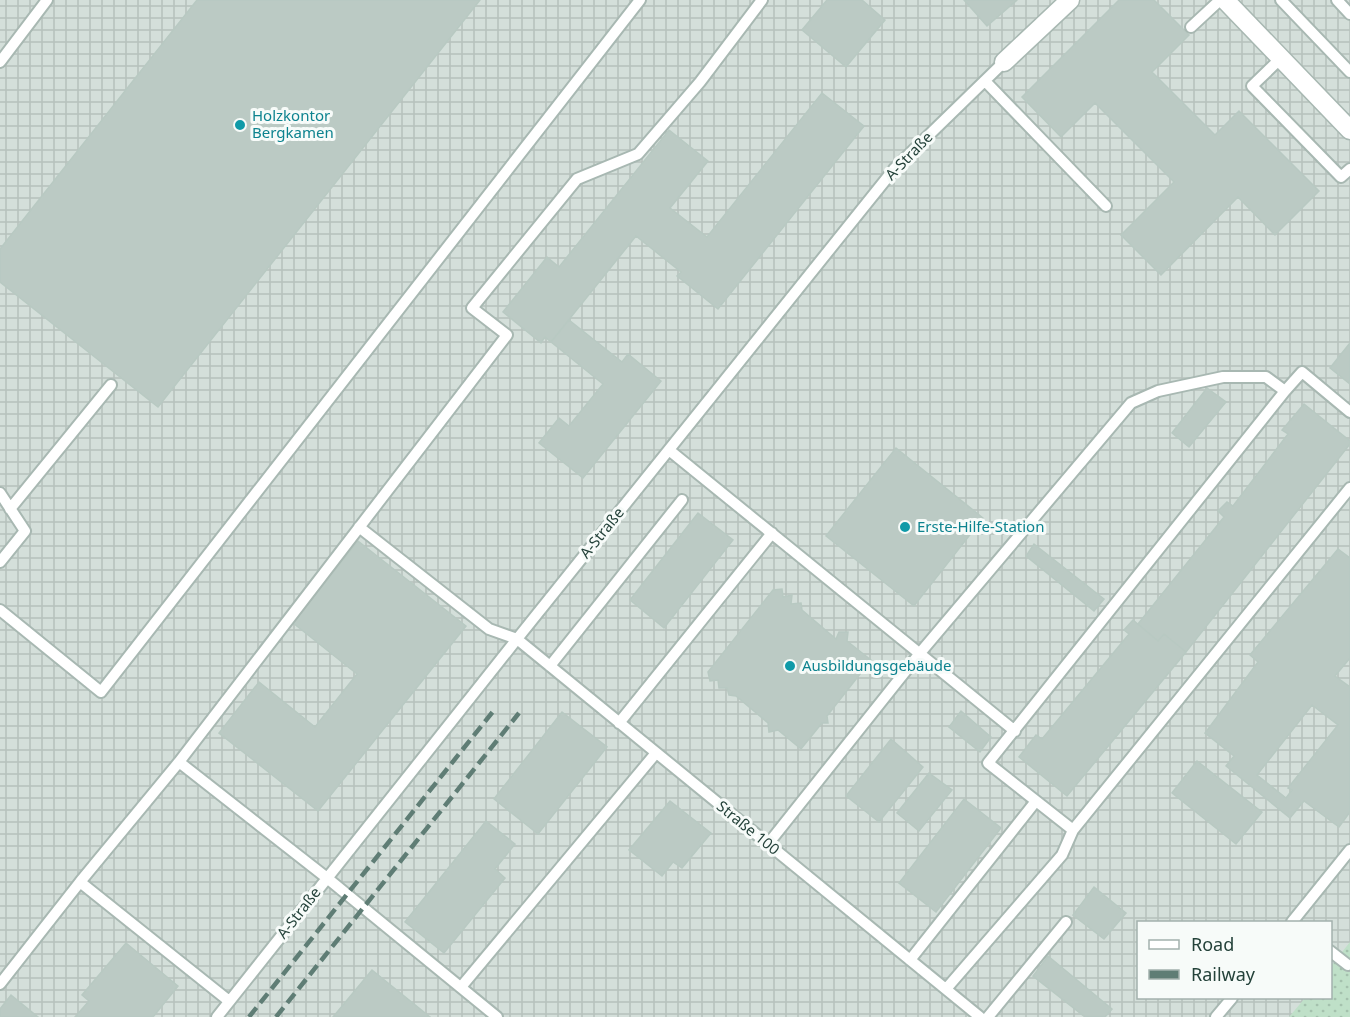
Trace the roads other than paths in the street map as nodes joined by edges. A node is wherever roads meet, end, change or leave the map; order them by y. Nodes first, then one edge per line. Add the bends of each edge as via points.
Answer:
1 (47, 0) edge
2 (640, 0) edge
3 (762, 0) edge
4 (1070, 0) edge
5 (1220, 0) edge
6 (1225, 0) edge
7 (1281, 0) edge
8 (1337, 0) edge
9 (1350, 14) edge
10 (1191, 27) dead end
11 (1281, 58) junction
12 (0, 62) edge
13 (1004, 62) joint
14 (1350, 72) edge
15 (985, 81) junction
16 (1347, 120) edge
17 (1350, 169) edge
18 (1106, 206) dead end
19 (111, 385) dead end
20 (1286, 391) junction
21 (1350, 412) edge
22 (669, 450) junction
23 (1350, 488) edge
24 (0, 493) edge
25 (682, 500) dead end
26 (10, 509) junction
27 (359, 527) junction
28 (772, 533) junction
29 (0, 562) edge
30 (0, 609) edge
31 (517, 639) junction
32 (920, 653) junction
33 (550, 666) junction
34 (619, 723) junction
35 (1015, 731) junction
36 (656, 753) junction
37 (179, 762) junction
38 (1035, 801) junction
39 (1073, 830) junction
40 (768, 844) junction
41 (1350, 850) edge
42 (327, 878) junction
43 (80, 882) junction
44 (1294, 921) edge
45 (1066, 922) dead end
46 (1332, 953) edge
47 (910, 960) junction
48 (1348, 965) dead end
49 (0, 984) edge
50 (461, 987) junction
51 (946, 989) junction
52 (1231, 999) edge
53 (229, 1002) junction
54 (217, 1017) edge
55 (497, 1017) edge
56 (980, 1017) edge
57 (988, 1017) edge
58 (1216, 1017) edge

1 - 12 lane
2 - 30 lane via 101,692
3 - 27 lane via 700,82 638,154 577,179 472,308 507,335
4 - 13 street
5 - 10 lane
6 - 11 street
7 - 14 lane
8 - 9 lane
11 - 16 street
11 - 17 lane via 1252,86 1341,177
13 - 15 lane, A-Straße
15 - 18 lane
15 - 22 lane, A-Straße via 895,168
19 - 26 lane
20 - 21 lane via 1302,372
20 - 32 lane via 1266,377 1222,377 1158,391 1131,403
20 - 35 lane
22 - 28 lane
22 - 31 lane, A-Straße
23 - 39 lane
24 - 26 lane
25 - 33 lane
26 - 29 lane via 25,531
27 - 31 lane, Straße 100 via 489,629
27 - 37 lane
28 - 32 lane
28 - 34 lane
31 - 33 lane, Straße 100
31 - 42 lane, A-Straße
32 - 35 lane
32 - 40 lane
33 - 34 lane, Straße 100
34 - 36 lane, Straße 100
35 - 38 lane via 988,764
36 - 40 lane, Straße 100
36 - 50 lane
37 - 42 lane
37 - 43 lane
38 - 39 lane
38 - 47 lane
39 - 51 lane via 1062,855
40 - 47 lane, Straße 100
41 - 44 lane
42 - 50 lane
42 - 53 lane, A-Straße
43 - 49 lane
43 - 53 lane
45 - 57 lane
46 - 48 lane
47 - 51 lane, Straße 100
50 - 55 lane
51 - 56 lane, Straße 100
52 - 58 lane
53 - 54 lane, A-Straße

